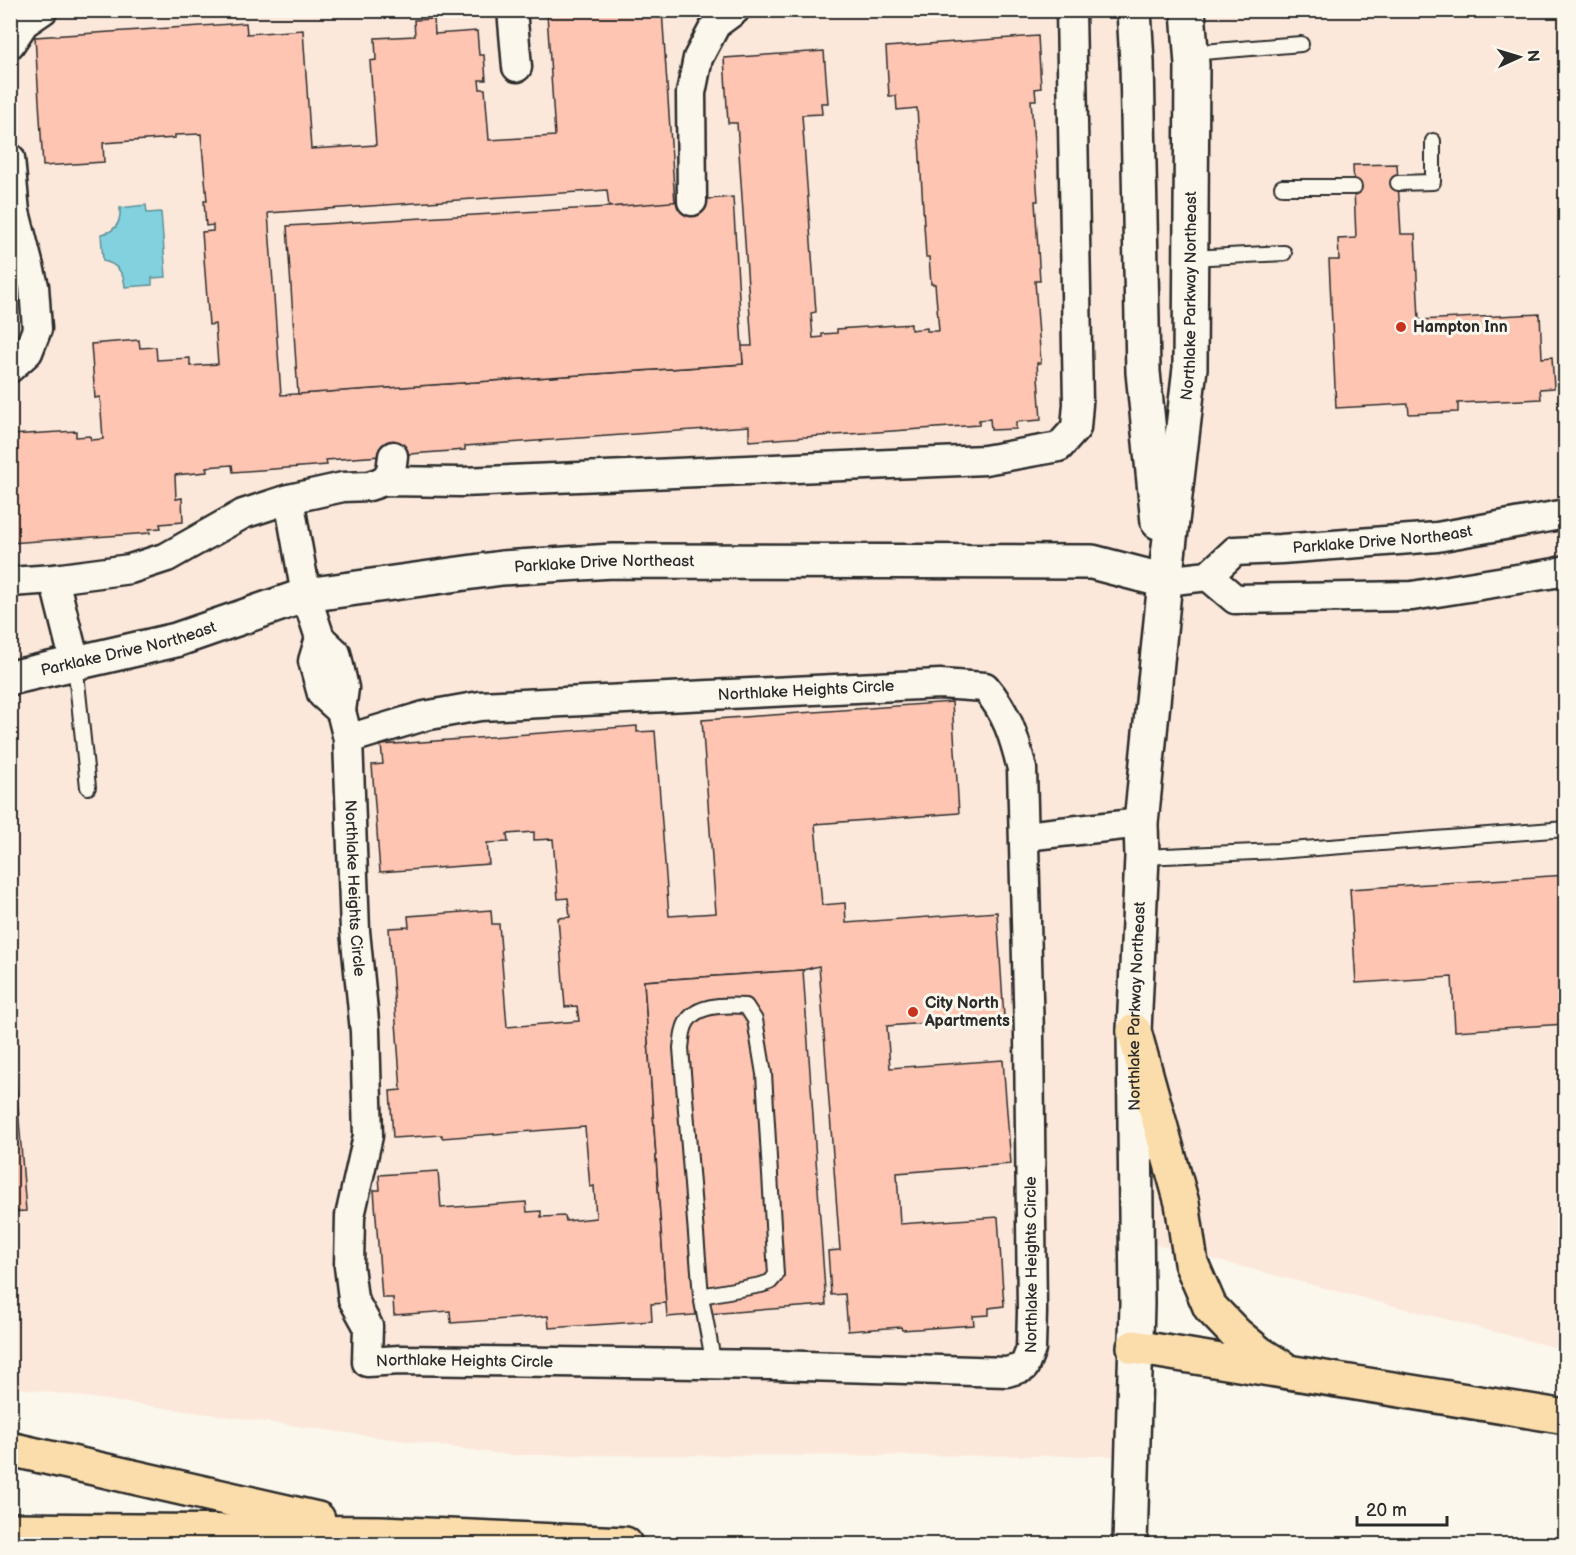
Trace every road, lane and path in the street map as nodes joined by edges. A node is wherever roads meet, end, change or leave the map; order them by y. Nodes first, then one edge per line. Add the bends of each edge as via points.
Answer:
1 (43, 10) edge
2 (512, 10) edge
3 (735, 10) edge
4 (1071, 10) edge
5 (1134, 10) edge
6 (1188, 10) edge
7 (10, 44) edge
8 (1301, 44) dead end
9 (1191, 53) junction
10 (517, 68) dead end
11 (1433, 141) dead end
12 (10, 158) edge
13 (1398, 183) dead end
14 (1354, 187) dead end
15 (1282, 188) dead end
16 (692, 201) dead end
17 (1284, 253) dead end
18 (1190, 258) junction
19 (10, 368) edge
20 (289, 499) junction
21 (1566, 514) edge
22 (1566, 570) edge
23 (1208, 576) junction
24 (54, 579) junction
25 (1165, 581) junction
26 (10, 582) edge
27 (306, 595) junction
28 (75, 663) junction
29 (10, 678) edge
30 (348, 740) junction
31 (88, 788) dead end
32 (1141, 823) junction
33 (1566, 829) edge
34 (1025, 836) junction
35 (1142, 857) junction
36 (1134, 1031) junction
37 (701, 1296) junction
38 (1134, 1347) junction
39 (714, 1365) junction
40 (1292, 1374) junction
41 (1566, 1417) edge
42 (10, 1449) edge
43 (10, 1530) edge
44 (381, 1533) junction
45 (625, 1545) edge
46 (1130, 1545) edge

1 - 7 street via 24,23
2 - 10 street
3 - 16 street via 716,24 698,58 691,93
4 - 20 street via 1078,404 1076,428 1059,447 985,460 462,483 388,468 369,486 343,487
5 - 25 street, Northlake Parkway Northeast via 1143,372
6 - 9 street, Northlake Parkway Northeast
8 - 9 lane
9 - 18 street, Northlake Parkway Northeast
11 - 13 lane via 1433,182
12 - 19 street via 15,212 34,286 37,329 28,352
14 - 15 lane
17 - 18 lane
18 - 25 street, Northlake Parkway Northeast via 1190,368
20 - 24 street via 243,514 167,557 130,569
20 - 27 street
21 - 23 street, Parklake Drive Northeast via 1437,537 1235,551
22 - 23 street via 1412,596 1235,599
23 - 25 street, Parklake Drive Northeast
24 - 26 street
24 - 28 street
25 - 27 street, Parklake Drive Northeast via 1092,562 612,561 502,568
25 - 32 street, Northlake Parkway Northeast
27 - 28 street, Parklake Drive Northeast via 176,640
27 - 30 street via 320,638 313,661 322,694 341,711
28 - 29 street, Parklake Drive Northeast
28 - 31 lane
30 - 34 street, Northlake Heights Circle via 424,716 480,706 940,684 985,687 1014,733 1022,770
30 - 39 street, Northlake Heights Circle via 368,1136 350,1216 350,1266 353,1299 368,1326 367,1362
32 - 34 street
32 - 35 street, Northlake Parkway Northeast
33 - 35 lane
34 - 39 street, Northlake Heights Circle via 1032,1311 1031,1349 1024,1367 1007,1372
35 - 36 street, Northlake Parkway Northeast
36 - 38 street, Northlake Parkway Northeast
36 - 40 highway via 1182,1203 1191,1263 1210,1307 1259,1353
37 - 37 lane via 761,1285 776,1275 764,1074 755,1020 746,1006 722,1005 697,1011 684,1027 681,1048
37 - 39 lane
38 - 40 highway
38 - 46 street, Northlake Parkway Northeast
40 - 41 highway
42 - 44 highway
43 - 44 highway
44 - 45 highway

